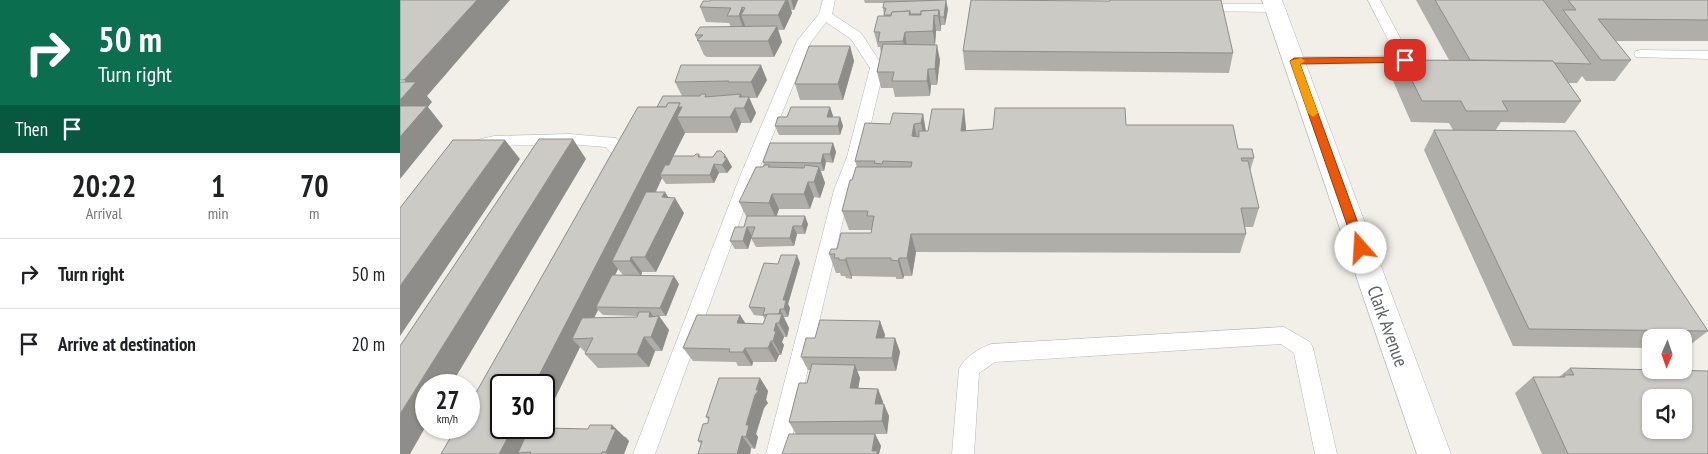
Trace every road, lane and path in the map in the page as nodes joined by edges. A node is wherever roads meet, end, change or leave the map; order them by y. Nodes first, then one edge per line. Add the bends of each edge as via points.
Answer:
1 (1374, 0) edge
2 (1274, 4) edge
3 (827, 7) edge
4 (1185, 8) edge
5 (1641, 54) dead end
6 (1708, 55) edge
7 (1294, 61) junction
8 (464, 149) edge
9 (606, 179) edge
10 (644, 454) edge
11 (777, 454) edge
12 (963, 454) edge
13 (1326, 454) edge
14 (1434, 454) edge

1 - 7 lane via 1405,60
2 - 4 lane
2 - 7 street, Clark Avenue
3 - 10 lane via 804,41 749,174
3 - 11 lane via 856,36 877,68 855,157 842,190
5 - 6 lane
7 - 14 street, Clark Avenue
8 - 9 lane via 494,141 610,142 620,153
12 - 13 lane via 969,369 991,353 1284,335 1303,348

